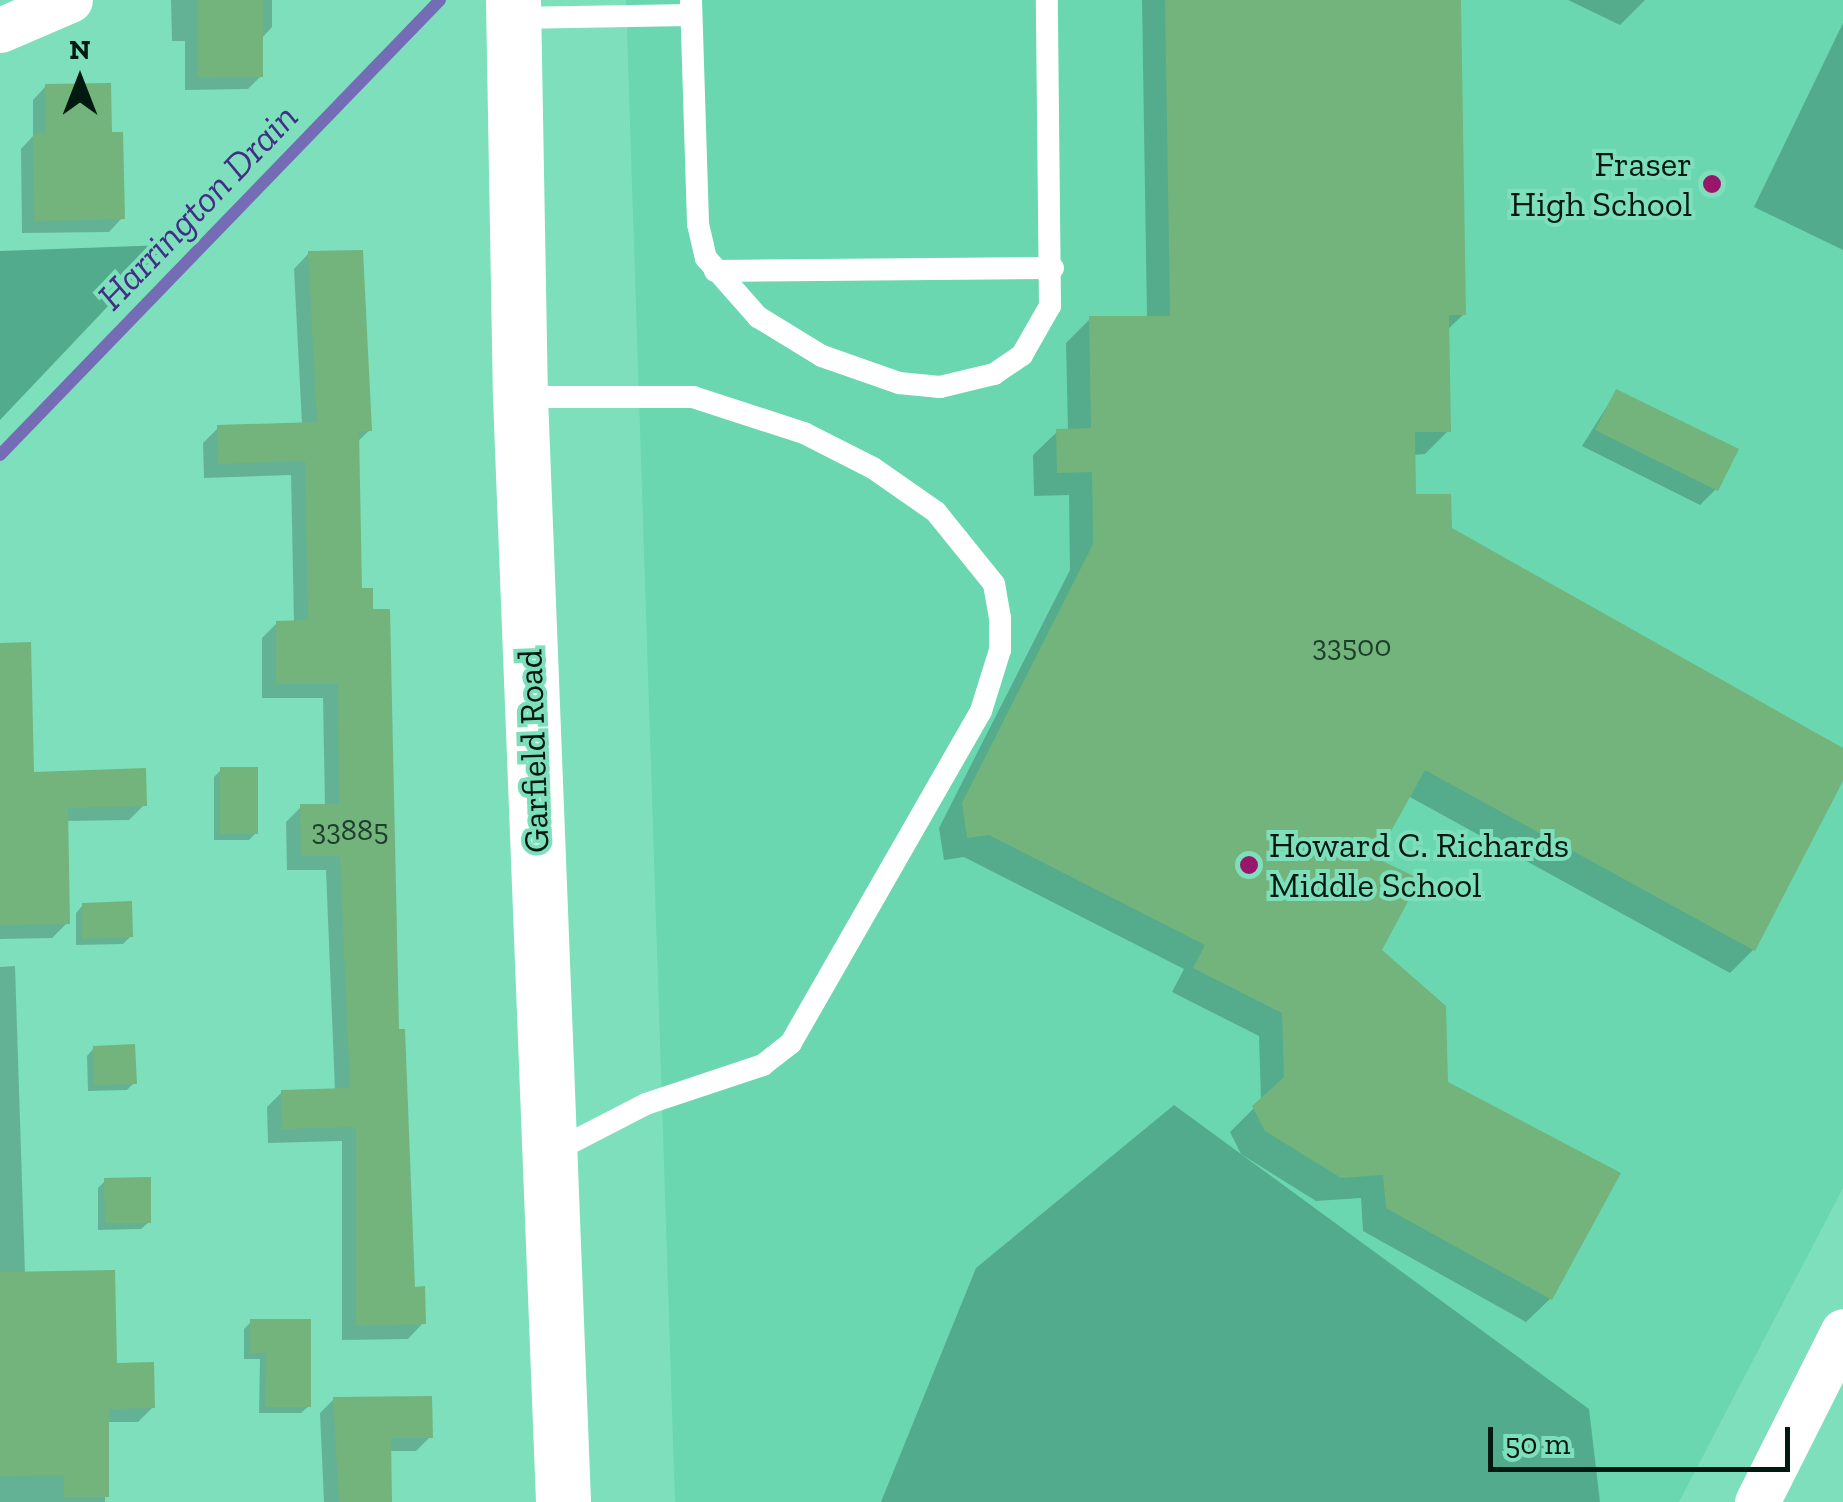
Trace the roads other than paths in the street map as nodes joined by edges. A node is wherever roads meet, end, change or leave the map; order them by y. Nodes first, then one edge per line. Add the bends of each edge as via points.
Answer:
1 (70, 0) edge
2 (1048, 0) edge
3 (691, 7) edge
4 (513, 9) edge
5 (0, 30) edge
6 (1053, 268) junction
7 (715, 270) junction
8 (520, 398) junction
9 (548, 1155) junction
10 (1843, 1331) edge
11 (563, 1502) edge
12 (1757, 1502) edge

1 - 5 street
2 - 6 lane
3 - 4 lane
3 - 7 lane via 698,224
4 - 8 main road, Garfield Road
6 - 7 lane
6 - 7 lane via 1042,330 1022,355 994,374 940,387 900,382 822,356 758,317
8 - 9 main road, Garfield Road
8 - 9 lane via 693,397 822,442 936,512 994,584 1000,618 1000,650 981,711 791,1043 763,1065 646,1104
9 - 11 main road, Garfield Road
10 - 12 street

